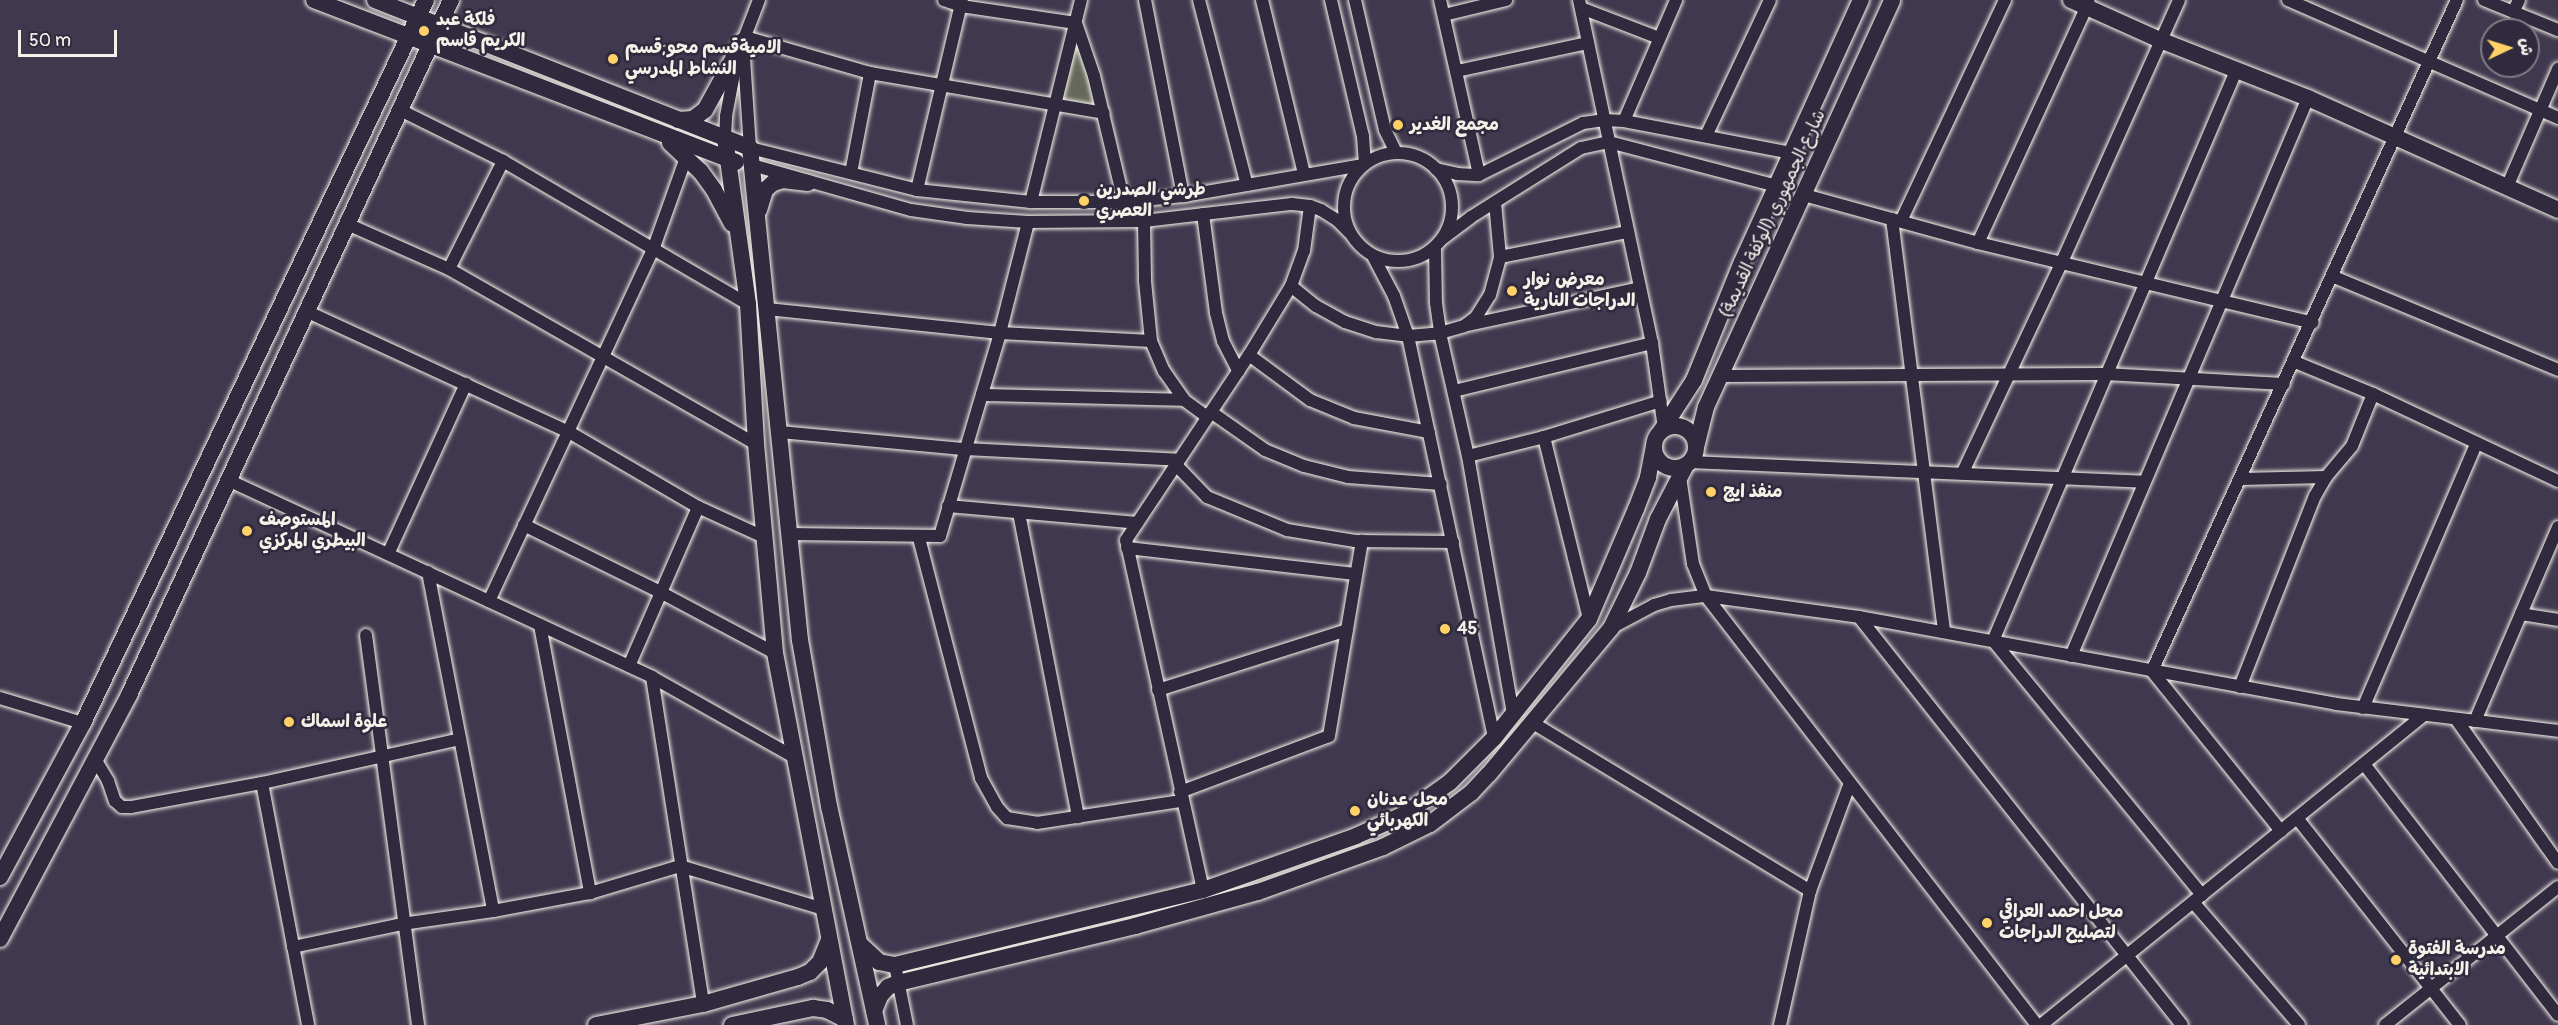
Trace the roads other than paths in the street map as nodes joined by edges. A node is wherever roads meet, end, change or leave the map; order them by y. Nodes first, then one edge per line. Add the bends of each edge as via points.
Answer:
1 (315, 0) edge
2 (375, 0) edge
3 (426, 0) edge
4 (451, 0) edge
5 (759, 0) edge
6 (944, 0) edge
7 (1081, 0) edge
8 (1145, 0) edge
9 (1199, 0) edge
10 (1262, 0) edge
11 (1331, 0) edge
12 (1355, 0) edge
13 (1440, 0) edge
14 (1506, 0) edge
15 (1676, 0) edge
16 (1770, 0) edge
17 (1861, 0) edge
18 (1892, 0) edge
19 (2005, 0) edge
20 (2071, 0) edge
21 (2179, 0) edge
22 (2288, 0) edge
23 (2457, 0) edge
24 (2484, 0) edge
25 (961, 3) edge
26 (1580, 4) edge
27 (2089, 4) edge
28 (2516, 6) edge
29 (1444, 15) junction
30 (418, 17) junction
31 (1076, 23) junction
32 (440, 26) junction
33 (2558, 30) edge
34 (409, 37) junction
35 (1659, 38) junction
36 (744, 39) junction
37 (2160, 40) junction
38 (1588, 43) junction
39 (431, 45) junction
40 (2430, 64) junction
41 (2558, 69) edge
42 (1457, 71) junction
43 (2236, 71) junction
44 (870, 73) junction
45 (942, 87) junction
46 (2308, 98) junction
47 (1054, 105) junction
48 (400, 110) junction
49 (2540, 111) junction
50 (1104, 113) junction
51 (2558, 118) edge
52 (677, 120) junction
53 (1604, 120) junction
54 (1624, 121) junction
55 (1706, 136) junction
56 (2396, 137) junction
57 (725, 138) junction
58 (1609, 142) junction
59 (750, 148) junction
60 (688, 151) junction
61 (1396, 153) junction
62 (1792, 153) junction
63 (727, 160) junction
64 (503, 161) junction
65 (752, 165) junction
66 (1364, 165) junction
67 (1436, 169) junction
68 (850, 173) junction
69 (1304, 174) junction
70 (1479, 175) junction
71 (808, 183) junction
72 (1247, 185) junction
73 (1777, 186) junction
74 (2507, 187) junction
75 (917, 190) junction
76 (1804, 195) junction
77 (1183, 196) junction
78 (1031, 202) junction
79 (1124, 202) junction
80 (1495, 202) junction
81 (1310, 206) junction
82 (2558, 210) edge
83 (1203, 214) junction
84 (757, 220) junction
85 (1144, 220) junction
86 (1897, 220) junction
87 (1028, 222) junction
88 (347, 224) junction
89 (1628, 232) junction
90 (1350, 233) junction
91 (1978, 243) junction
92 (1438, 244) junction
93 (654, 247) junction
94 (741, 251) junction
95 (1373, 256) junction
96 (1500, 257) junction
97 (2061, 264) junction
98 (449, 269) junction
99 (2334, 277) junction
100 (2145, 283) junction
101 (1291, 286) junction
102 (1640, 288) junction
103 (2222, 303) junction
104 (748, 304) junction
105 (767, 309) junction
106 (308, 312) junction
107 (2313, 323) junction
108 (1464, 326) junction
109 (1000, 333) junction
110 (1440, 333) junction
111 (1408, 336) junction
112 (1151, 341) junction
113 (1652, 343) junction
114 (1249, 355) junction
115 (603, 357) junction
116 (2295, 362) junction
117 (2558, 370) edge
118 (1238, 371) junction
119 (2011, 372) junction
120 (1912, 373) junction
121 (2105, 374) junction
122 (1721, 375) junction
123 (2189, 377) junction
124 (466, 384) junction
125 (2284, 384) junction
126 (1454, 391) junction
127 (2373, 394) junction
128 (982, 395) junction
129 (1184, 400) junction
130 (1661, 401) junction
131 (1209, 415) junction
132 (569, 432) junction
133 (780, 432) junction
134 (1429, 432) junction
135 (1661, 433) junction
136 (1544, 437) junction
137 (756, 444) junction
138 (2475, 444) junction
139 (965, 449) junction
140 (1468, 456) junction
141 (1177, 463) junction
142 (1686, 463) junction
143 (1963, 472) junction
144 (1926, 473) junction
145 (2062, 477) junction
146 (2326, 477) junction
147 (2241, 479) junction
148 (228, 480) junction
149 (2558, 481) edge
150 (2144, 482) junction
151 (1441, 484) junction
152 (948, 506) junction
153 (698, 507) junction
154 (1019, 513) junction
155 (1137, 523) junction
156 (524, 525) junction
157 (2558, 526) edge
158 (789, 534) junction
159 (766, 538) junction
160 (919, 538) junction
161 (1362, 541) junction
162 (1453, 542) junction
163 (1127, 548) junction
164 (389, 552) junction
165 (428, 572) junction
166 (1356, 574) junction
167 (662, 593) junction
168 (1706, 596) junction
169 (489, 601) junction
170 (2521, 614) junction
171 (1859, 617) junction
172 (1589, 619) junction
173 (2558, 620) edge
174 (540, 625) junction
175 (1611, 628) junction
176 (1347, 630) junction
177 (1944, 632) junction
178 (366, 635) dead end
179 (1993, 641) junction
180 (775, 653) junction
181 (2071, 656) junction
182 (629, 666) junction
183 (2152, 671) junction
184 (652, 677) junction
185 (2240, 687) junction
186 (1158, 690) junction
187 (0, 698) edge
188 (2363, 708) junction
189 (1514, 714) junction
190 (2424, 715) junction
191 (2457, 719) junction
192 (2475, 721) junction
193 (83, 723) junction
194 (1533, 723) junction
195 (2558, 731) edge
196 (1494, 738) junction
197 (460, 739) junction
198 (384, 756) junction
199 (794, 757) junction
200 (95, 759) junction
201 (2364, 764) junction
202 (262, 783) junction
203 (1850, 783) junction
204 (1181, 797) junction
205 (1078, 817) junction
206 (2297, 818) junction
207 (2281, 831) junction
208 (13, 854) junction
209 (2558, 863) edge
210 (680, 866) junction
211 (39, 867) junction
212 (0, 877) edge
213 (2558, 886) edge
214 (1203, 890) junction
215 (1810, 891) junction
216 (848, 892) junction
217 (590, 893) junction
218 (2198, 898) junction
219 (822, 905) junction
220 (493, 911) junction
221 (402, 924) junction
222 (2495, 937) junction
223 (0, 939) edge
224 (830, 940) junction
225 (860, 944) junction
226 (293, 947) junction
227 (2129, 954) junction
228 (895, 965) junction
229 (898, 983) junction
230 (2430, 988) junction
231 (703, 1004) junction
232 (2398, 1014) junction
233 (2558, 1015) edge
234 (876, 1018) edge
235 (845, 1022) edge
236 (308, 1025) edge
237 (418, 1025) edge
238 (596, 1025) edge
239 (732, 1025) edge
240 (907, 1025) edge
241 (1780, 1025) edge
242 (2039, 1025) edge
243 (2182, 1025) edge
244 (2299, 1025) edge
245 (2385, 1025) edge
246 (2407, 1025) edge
247 (2460, 1025) edge

1 - 34 main road
2 - 30 main road
3 - 30 main road
4 - 32 main road
5 - 36 street
6 - 25 street
7 - 31 street
8 - 77 street
9 - 72 street
10 - 69 street
11 - 66 street via 1363,136
12 - 61 street via 1385,130
13 - 29 street
14 - 29 street
15 - 35 street
16 - 55 street
17 - 62 main road, شارع الجمهوري (الوكفة القديمة)
18 - 76 main road, شارع الجمهوري (الوكفة القديمة)
19 - 86 street
20 - 27 main road
21 - 37 street
22 - 40 street
23 - 40 street
24 - 28 street
25 - 31 street
25 - 45 street
26 - 35 street
26 - 38 street
27 - 37 main road
27 - 91 street
28 - 33 street
29 - 42 street
30 - 32 main road
30 - 34 main road
31 - 47 street
31 - 50 street
32 - 39 main road
32 - 52 main road
34 - 39 main road
34 - 193 main road
35 - 54 street
36 - 44 street
36 - 52 main road via 705,110 693,119
36 - 57 street via 729,93
36 - 59 street
37 - 43 main road
37 - 97 street
38 - 42 street
38 - 53 street
39 - 48 main road
39 - 60 main road via 655,132
40 - 49 street
40 - 56 street
41 - 49 street
42 - 70 street
43 - 46 main road
43 - 100 street
44 - 45 street
44 - 68 street
45 - 47 street
45 - 75 street
46 - 56 main road
46 - 103 street
47 - 50 street
47 - 78 street
48 - 64 street
48 - 88 main road
49 - 51 street
49 - 74 street
50 - 79 street
52 - 57 main road
53 - 54 street
53 - 58 street
53 - 70 street via 1583,123
54 - 55 street
55 - 62 street
56 - 74 main road
56 - 99 street
57 - 59 main road
57 - 63 main road
58 - 73 street
58 - 80 street via 1581,148
58 - 89 street
59 - 65 main road
59 - 68 street
60 - 63 main road
60 - 93 street
60 - 94 main road via 725,209
61 - 66 street
61 - 67 street via 1418,157
62 - 73 main road, شارع الجمهوري (الوكفة القديمة)
63 - 65 main road
63 - 94 main road
64 - 93 street
64 - 98 street
65 - 71 street
65 - 84 main road
66 - 69 street
66 - 90 street via 1351,180 1344,201
67 - 70 street
67 - 92 street via 1448,187 1452,208 1448,230
68 - 75 street
69 - 72 street
71 - 84 main road via 773,183 760,201
71 - 87 street via 911,210
72 - 77 street
73 - 135 main road, شارع الجمهوري (الوكفة القديمة) via 1694,380
74 - 82 main road
75 - 78 street
76 - 86 street
76 - 122 main road, شارع الجمهوري (الوكفة القديمة)
77 - 79 street
78 - 79 street
80 - 92 street
80 - 96 street
81 - 83 street via 1258,206
81 - 90 street via 1337,220
81 - 101 street via 1304,251
83 - 85 street
83 - 118 street via 1216,313 1223,341
84 - 105 main road
85 - 87 street
85 - 112 street
86 - 91 street
86 - 120 street
87 - 109 street
88 - 98 street
88 - 106 main road
89 - 96 street
89 - 102 street
90 - 95 street
91 - 97 street
92 - 95 street via 1405,262
92 - 110 street via 1436,303
93 - 104 street
93 - 115 street
94 - 104 main road
95 - 111 street via 1394,296
96 - 108 street via 1490,296 1476,317
97 - 100 street
97 - 119 street
98 - 115 street
99 - 107 street
99 - 117 street
100 - 103 street
100 - 121 street
101 - 111 street via 1345,322 1376,332
101 - 114 street
102 - 108 street
102 - 113 street
103 - 107 street
103 - 123 street
104 - 137 main road
105 - 109 street
105 - 133 main road
106 - 124 street
106 - 148 main road
107 - 116 street
108 - 110 street
109 - 112 street
109 - 128 street
110 - 111 street
110 - 126 street
111 - 134 street
112 - 129 street
113 - 126 street
113 - 130 street
114 - 118 street
114 - 134 street via 1310,400 1354,418
115 - 132 street
115 - 137 street
116 - 125 street
116 - 127 street
118 - 131 street
119 - 120 street
119 - 121 street
119 - 143 street
120 - 122 street
120 - 144 street
121 - 123 street
121 - 145 street
122 - 142 main road, شارع الجمهوري (الوكفة القديمة)
123 - 125 street
123 - 150 street
124 - 132 street
124 - 164 street
125 - 147 street
126 - 140 street
127 - 138 street
127 - 146 street via 2352,446
128 - 129 street
128 - 139 street
129 - 131 street
130 - 135 street
130 - 136 street
131 - 141 street
131 - 151 street via 1264,450 1304,466 1348,477
132 - 153 street
132 - 156 street
133 - 139 street
133 - 158 main road
134 - 151 street
135 - 142 main road via 1659,461 1666,466
135 - 142 main road via 1684,427 1695,439
135 - 172 main road via 1636,509
136 - 140 street
136 - 172 street
137 - 159 main road
138 - 149 street
138 - 188 street
139 - 141 street
139 - 152 street
140 - 189 street
141 - 155 street
141 - 161 street via 1207,497 1287,530
142 - 144 street
142 - 168 street via 1680,493 1693,564
142 - 175 main road, شارع الجمهوري (الوكفة القديمة)
143 - 144 street
143 - 145 street
144 - 177 street
145 - 150 street
145 - 179 street
146 - 147 street
146 - 185 street
147 - 183 street
148 - 164 street
148 - 200 main road via 129,695
150 - 181 street
151 - 162 street
152 - 154 street
152 - 160 street via 940,537
153 - 159 street
153 - 167 street
154 - 155 street
154 - 205 street
155 - 163 street via 1126,540
156 - 167 street
156 - 169 street
157 - 170 street
158 - 160 street
158 - 216 main road via 812,720
159 - 180 main road
160 - 205 street via 981,778 997,807 1007,818 1037,824
161 - 162 street
161 - 166 street
162 - 196 street
163 - 166 street
163 - 186 street
164 - 165 street
165 - 169 street
165 - 197 street
166 - 176 street
167 - 180 street
167 - 182 street
168 - 171 street
168 - 175 street via 1654,605
168 - 203 street
169 - 174 street
170 - 173 street
170 - 192 street
171 - 177 street
171 - 227 street
172 - 189 main road
174 - 182 street
174 - 217 street
175 - 194 main road, شارع الجمهوري (الوكفة القديمة)
176 - 186 street
176 - 204 street via 1329,736
177 - 179 street
178 - 198 street
179 - 181 street
179 - 218 street
180 - 199 main road
181 - 183 street
182 - 184 street
183 - 185 street
183 - 207 street
184 - 199 street
184 - 210 street
185 - 188 street
186 - 204 street
187 - 193 street
188 - 190 street
189 - 196 main road
190 - 191 street
190 - 201 street
191 - 192 street
191 - 209 street
192 - 195 street
193 - 208 main road
194 - 215 street
194 - 229 main road, شارع الجمهوري (الوكفة القديمة) via 1464,798 1430,824 1383,847 1195,910
196 - 214 main road via 1449,782 1405,814 1364,833
197 - 198 street
197 - 220 street
198 - 202 street
198 - 221 street
199 - 219 main road
200 - 202 street via 115,801 126,808
200 - 211 main road
201 - 206 street
201 - 222 street
202 - 226 street
203 - 215 street
203 - 242 street
204 - 205 street
204 - 214 street
206 - 207 street
206 - 230 street
207 - 218 street
208 - 211 main road
208 - 212 main road
210 - 217 street
210 - 219 street
210 - 231 street
211 - 223 main road
213 - 222 street
214 - 228 main road
215 - 241 street
216 - 219 main road via 833,885 822,891
216 - 225 main road
217 - 220 street
218 - 227 street
218 - 244 street
219 - 224 main road
220 - 221 street
221 - 226 street
221 - 237 street
222 - 230 street
222 - 233 street
224 - 231 main road via 826,953 810,972
224 - 235 main road
225 - 228 main road via 879,962
225 - 234 main road
226 - 236 street
227 - 242 street
227 - 243 street
228 - 229 street
229 - 234 main road via 880,996
229 - 240 street
230 - 232 street
230 - 247 street
231 - 238 main road
232 - 245 street
232 - 246 street
235 - 239 main road via 827,1010 813,1008

